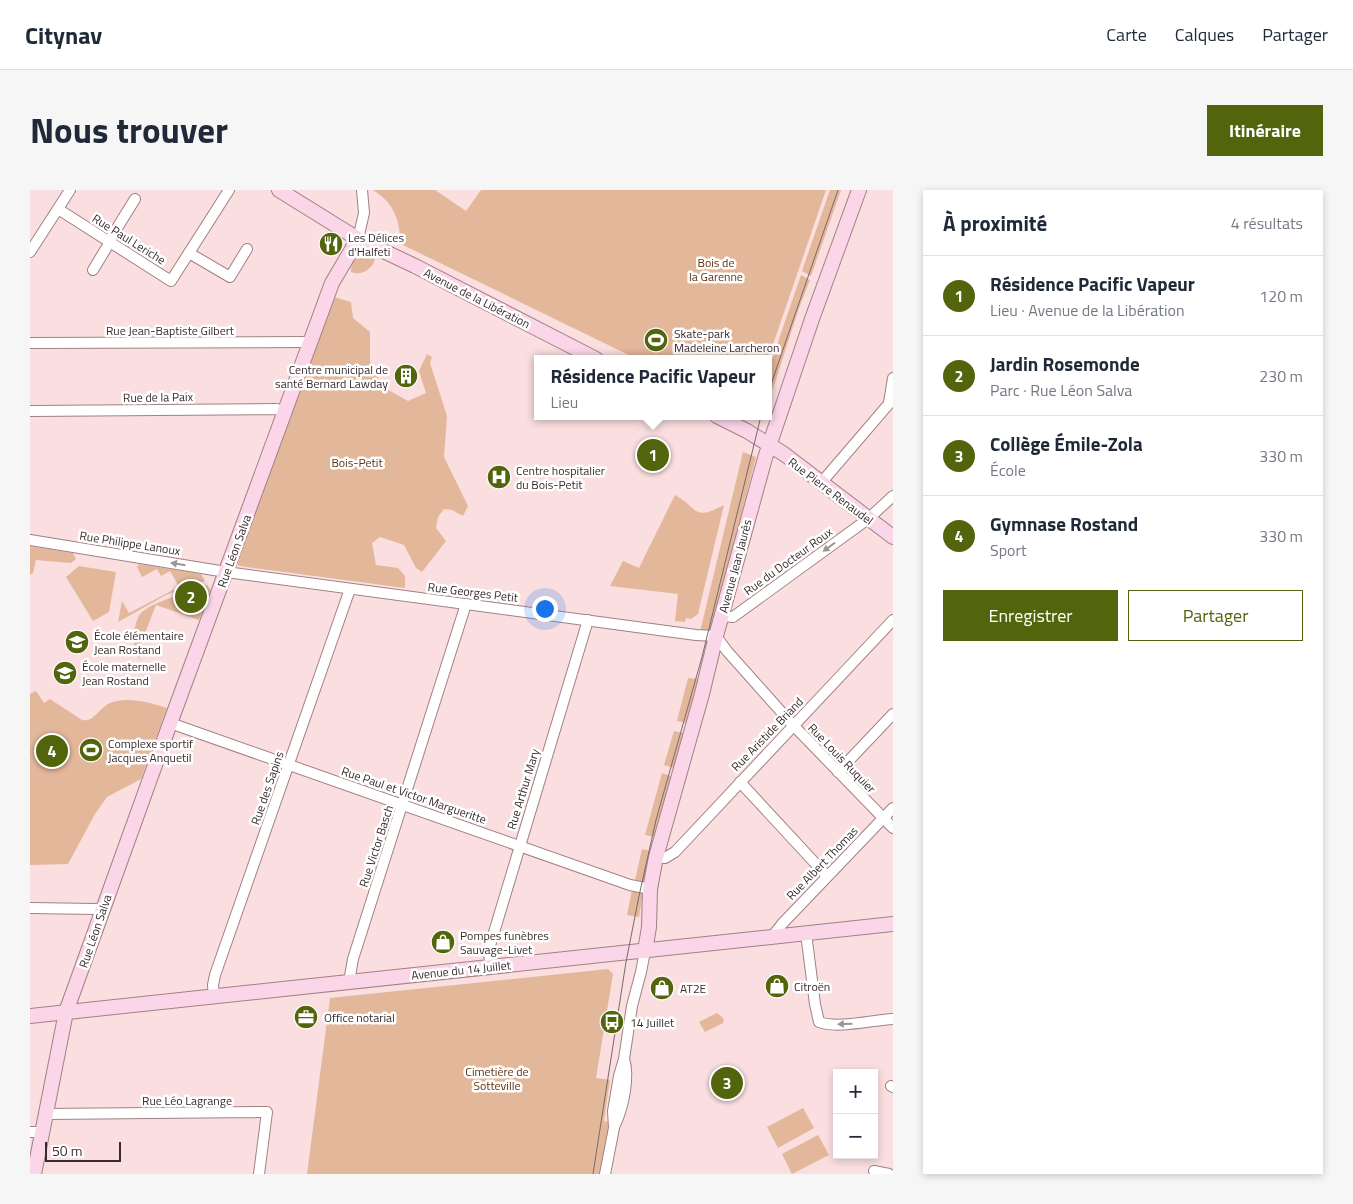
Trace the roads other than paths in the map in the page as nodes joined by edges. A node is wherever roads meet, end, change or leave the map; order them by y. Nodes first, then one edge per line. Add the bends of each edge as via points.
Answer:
1 (70, 190) edge
2 (229, 190) edge
3 (279, 190) edge
4 (362, 190) edge
5 (859, 190) edge
6 (135, 199) dead end
7 (58, 209) junction
8 (358, 239) junction
9 (109, 241) junction
10 (247, 249) dead end
11 (30, 252) edge
12 (189, 253) junction
13 (93, 270) dead end
14 (310, 342) junction
15 (30, 343) edge
16 (588, 355) edge
17 (893, 378) edge
18 (891, 401) edge
19 (30, 411) edge
20 (285, 411) junction
21 (725, 420) edge
22 (769, 445) junction
23 (821, 483) junction
24 (893, 496) edge
25 (868, 519) junction
26 (893, 537) edge
27 (30, 540) edge
28 (226, 572) junction
29 (350, 589) junction
30 (466, 604) junction
31 (722, 616) junction
32 (588, 620) junction
33 (893, 620) edge
34 (716, 636) junction
35 (893, 714) edge
36 (170, 723) junction
37 (794, 725) junction
38 (289, 764) junction
39 (838, 772) junction
40 (740, 782) junction
41 (403, 804) junction
42 (893, 808) edge
43 (884, 818) junction
44 (893, 828) edge
45 (519, 845) junction
46 (656, 857) junction
47 (828, 876) junction
48 (650, 889) junction
49 (30, 908) edge
50 (102, 911) junction
51 (893, 924) edge
52 (806, 934) junction
53 (772, 937) junction
54 (645, 950) junction
55 (490, 967) junction
56 (349, 982) junction
57 (214, 996) junction
58 (66, 1012) junction
59 (30, 1016) edge
60 (893, 1019) edge
61 (46, 1114) junction
62 (36, 1132) edge
63 (874, 1171) dead end
64 (34, 1174) edge
65 (259, 1174) edge
66 (605, 1174) edge
67 (889, 1174) edge

1 - 7 street
2 - 12 street, Rue Paul Leriche
3 - 8 street, Avenue de la Libération
4 - 8 street, Rue Léon Salva via 364,213
5 - 22 street, Avenue Jean Jaurès
6 - 9 street
7 - 9 street, Rue Paul Leriche
7 - 11 street
8 - 14 street, Rue Léon Salva via 332,283
8 - 16 street, Avenue de la Libération
9 - 12 street, Rue Paul Leriche via 171,281
9 - 13 street
10 - 12 street via 230,278
14 - 15 street, Rue Jean-Baptiste Gilbert
14 - 20 street, Rue Léon Salva
17 - 18 street
18 - 23 street
19 - 20 street, Rue de la Paix via 276,408
20 - 28 street, Rue Léon Salva
21 - 22 street
22 - 23 street, Rue Pierre Renaudel
22 - 31 street, Avenue Jean Jaurès
23 - 25 street, Rue Pierre Renaudel
24 - 25 street, Rue du Docteur Roux
25 - 26 street, Rue Pierre Renaudel
25 -> 31 street, Rue du Docteur Roux via 732,618
28 -> 27 street, Rue Philippe Lanoux
28 - 29 street, Rue Georges Petit
28 - 36 street, Rue Léon Salva
29 - 30 street, Rue Georges Petit
29 - 38 street, Rue des Sapins
30 - 32 street, Rue Georges Petit
30 - 41 street, Rue Victor Basch
31 - 34 street, Avenue Jean Jaurès
32 - 34 street, Rue Georges Petit
32 - 45 street, Rue Arthur Mary
33 - 37 street, Rue Aristide Briand
34 - 37 street, Rue Louis Ruquier
34 - 46 street, Avenue Jean Jaurès
35 - 39 street
36 - 38 street, Rue Paul et Victor Margueritte
36 - 50 street, Rue Léon Salva
37 - 39 street, Rue Louis Ruquier
37 - 40 street, Rue Aristide Briand
38 - 41 street, Rue Paul et Victor Margueritte
38 - 57 street, Rue des Sapins via 216,975
39 - 43 street, Rue Louis Ruquier
40 - 46 street, Rue Aristide Briand via 674,852 665,858
40 - 47 street
41 - 45 street, Rue Paul et Victor Margueritte
41 - 56 street, Rue Victor Basch via 353,959
42 - 43 street, Rue Albert Thomas
43 - 44 street, Rue Louis Ruquier
43 - 47 street, Rue Albert Thomas
45 - 48 street, Rue Paul et Victor Margueritte
45 - 55 street, Rue Arthur Mary via 489,949
46 - 48 street, Avenue Jean Jaurès
47 - 53 street, Rue Albert Thomas
48 - 54 street, Avenue Jean Jaurès
49 - 50 street
50 - 58 street, Rue Léon Salva
51 - 52 street, Avenue du 14 Juillet
52 - 53 street, Avenue du 14 Juillet
60 -> 52 street via 854,1024 819,1022
53 - 54 street, Avenue du 14 Juillet
54 - 55 street, Avenue du 14 Juillet
54 - 66 street via 624,1059 628,1069 621,1112 614,1128
55 - 56 street, Avenue du 14 Juillet
56 - 57 street, Avenue du 14 Juillet
57 - 58 street, Avenue du 14 Juillet
58 - 59 street, Avenue du 14 Juillet
58 - 61 street, Rue Léon Salva
61 - 62 street, Rue Léon Salva
61 - 65 street, Rue Léo Lagrange via 267,1112
62 - 64 street, Rue Léon Salva
63 - 67 street

